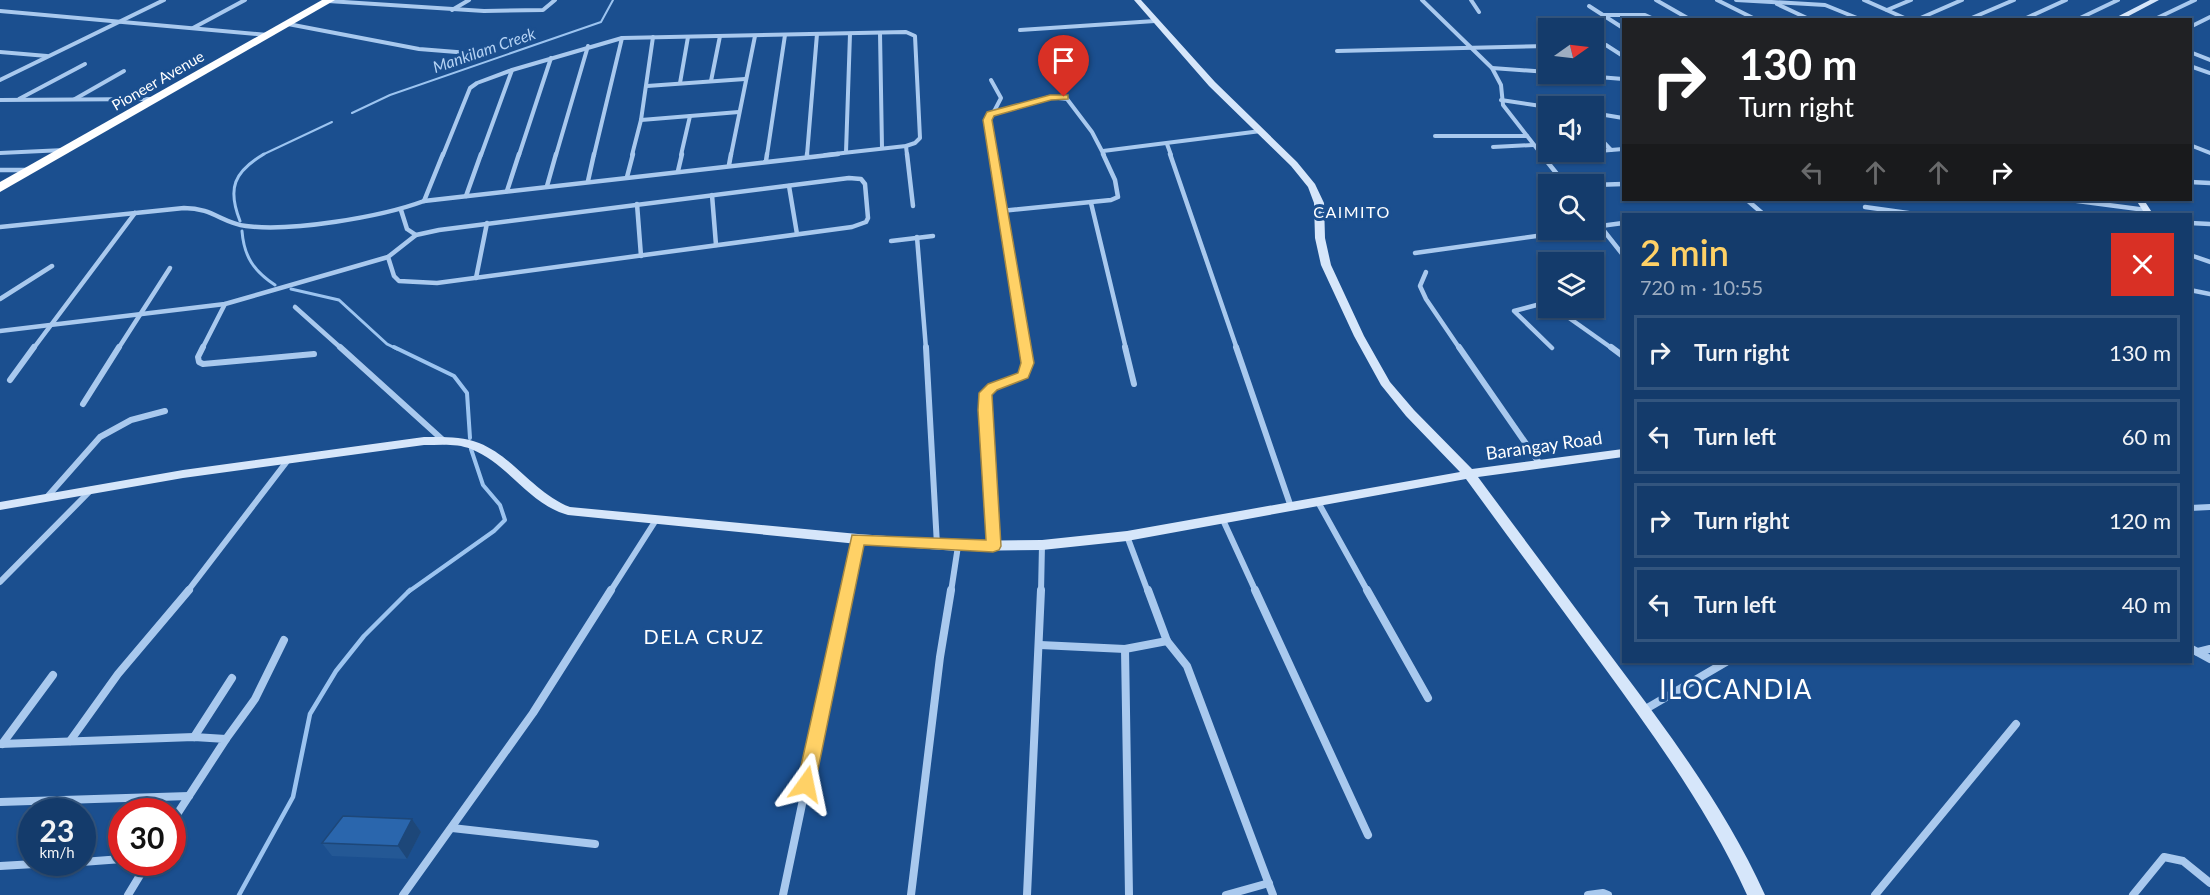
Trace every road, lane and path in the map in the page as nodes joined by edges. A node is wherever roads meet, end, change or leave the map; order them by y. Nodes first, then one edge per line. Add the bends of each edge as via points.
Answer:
1 (164, 0) edge
2 (246, 0) edge
3 (469, 0) edge
4 (555, 0) edge
5 (1137, 0) edge
6 (1422, 0) edge
7 (1471, 0) edge
8 (1656, 0) edge
9 (1717, 0) edge
10 (1736, 0) edge
11 (1864, 0) edge
12 (1911, 0) edge
13 (1962, 0) edge
14 (2014, 0) edge
15 (2066, 0) edge
16 (2118, 0) edge
17 (2156, 0) edge
18 (2195, 0) edge
19 (329, 1) edge
20 (1774, 2) junction
21 (1589, 6) dead end
22 (452, 10) junction
23 (1887, 10) junction
24 (0, 11) edge
25 (1479, 12) dead end
26 (1604, 15) junction
27 (2210, 17) edge
28 (1652, 18) edge
29 (1688, 18) edge
30 (1753, 18) edge
31 (1807, 18) edge
32 (1857, 18) edge
33 (1905, 18) edge
34 (1921, 18) edge
35 (1972, 18) edge
36 (2026, 18) edge
37 (2080, 18) edge
38 (2118, 18) edge
39 (2157, 18) edge
40 (1155, 21) junction
41 (120, 23) junction
42 (288, 24) junction
43 (2192, 26) edge
44 (1622, 27) edge
45 (191, 29) junction
46 (1020, 30) dead end
47 (880, 33) junction
48 (817, 34) junction
49 (850, 34) junction
50 (269, 35) junction
51 (785, 35) junction
52 (720, 36) junction
53 (754, 36) junction
54 (653, 37) junction
55 (688, 37) junction
56 (622, 38) junction
57 (1604, 45) edge
58 (588, 46) junction
59 (1538, 46) edge
60 (1472, 49) junction
61 (1337, 51) dead end
62 (0, 52) edge
63 (469, 52) dead end
64 (2192, 53) edge
65 (1622, 55) edge
66 (50, 56) junction
67 (551, 58) junction
68 (2210, 60) edge
69 (85, 64) dead end
70 (2192, 67) edge
71 (1492, 68) junction
72 (512, 70) junction
73 (123, 71) dead end
74 (1538, 71) edge
75 (2210, 73) edge
76 (1604, 77) edge
77 (745, 79) junction
78 (1622, 79) edge
79 (0, 80) edge
80 (991, 80) dead end
81 (711, 81) junction
82 (680, 83) junction
83 (647, 86) junction
84 (74, 99) junction
85 (155, 99) junction
86 (0, 100) edge
87 (17, 100) junction
88 (1501, 100) junction
89 (1538, 106) edge
90 (739, 112) junction
91 (990, 114) junction
92 (1604, 115) edge
93 (690, 116) junction
94 (1622, 118) edge
95 (641, 120) junction
96 (1261, 131) junction
97 (1435, 136) dead end
98 (1527, 136) junction
99 (1604, 143) edge
100 (1167, 144) junction
101 (1533, 145) junction
102 (906, 146) junction
103 (2192, 146) edge
104 (1493, 147) dead end
105 (882, 148) junction
106 (1622, 149) edge
107 (68, 150) junction
108 (1611, 150) junction
109 (1103, 151) junction
110 (1604, 151) edge
111 (846, 152) junction
112 (1538, 152) edge
113 (0, 153) edge
114 (2210, 153) edge
115 (807, 156) junction
116 (766, 161) junction
117 (1546, 162) edge
118 (729, 165) junction
119 (0, 170) edge
120 (31, 170) junction
121 (678, 171) junction
122 (1556, 174) edge
123 (627, 177) junction
124 (588, 181) junction
125 (2192, 182) edge
126 (2210, 183) edge
127 (1622, 184) edge
128 (1604, 185) edge
129 (547, 186) junction
130 (789, 186) junction
131 (0, 188) edge
132 (507, 191) junction
133 (712, 195) junction
134 (466, 196) junction
135 (424, 201) junction
136 (1748, 201) edge
137 (2076, 201) edge
138 (1091, 203) junction
139 (637, 204) junction
140 (913, 206) dead end
141 (1865, 207) dead end
142 (401, 210) junction
143 (1000, 211) junction
144 (2147, 212) edge
145 (135, 213) junction
146 (1762, 213) edge
147 (1909, 213) edge
148 (487, 223) junction
149 (1622, 223) edge
150 (2192, 223) edge
151 (2210, 224) edge
152 (1604, 226) edge
153 (0, 227) edge
154 (1604, 230) edge
155 (797, 234) junction
156 (416, 235) junction
157 (933, 236) dead end
158 (1538, 236) edge
159 (917, 237) junction
160 (891, 241) dead end
161 (716, 245) junction
162 (1415, 253) dead end
163 (1622, 254) edge
164 (641, 256) junction
165 (2192, 256) edge
166 (388, 257) junction
167 (2210, 262) edge
168 (52, 266) dead end
169 (170, 268) dead end
170 (1426, 272) dead end
171 (476, 278) junction
172 (2192, 290) edge
173 (2210, 294) edge
174 (0, 299) edge
175 (1538, 303) edge
176 (225, 304) junction
177 (295, 307) dead end
178 (142, 314) junction
179 (1570, 318) edge
180 (53, 324) junction
181 (0, 332) edge
182 (1552, 348) dead end
183 (314, 354) dead end
184 (1622, 355) edge
185 (10, 380) dead end
186 (1134, 384) dead end
187 (83, 404) dead end
188 (165, 411) dead end
189 (444, 441) junction
190 (1622, 453) edge
191 (288, 460) junction
192 (1540, 464) junction
193 (1469, 474) junction
194 (91, 490) junction
195 (47, 497) junction
196 (1318, 502) junction
197 (0, 506) edge
198 (1292, 507) junction
199 (2210, 507) edge
200 (2192, 508) edge
201 (656, 520) junction
202 (1223, 520) junction
203 (1127, 536) junction
204 (858, 539) junction
205 (937, 544) junction
206 (1042, 545) junction
207 (958, 546) junction
208 (993, 546) junction
209 (0, 582) edge
210 (284, 640) dead end
211 (1167, 641) junction
212 (1040, 645) junction
213 (1125, 649) junction
214 (2192, 649) edge
215 (2210, 649) edge
216 (2198, 652) junction
217 (2210, 659) edge
218 (1724, 663) edge
219 (53, 675) dead end
220 (232, 678) dead end
221 (1428, 698) dead end
222 (1644, 711) junction
223 (2016, 724) dead end
224 (194, 737) junction
225 (226, 739) junction
226 (70, 741) junction
227 (1, 744) edge
228 (189, 796) junction
229 (186, 801) edge
230 (0, 802) edge
231 (452, 828) junction
232 (1368, 834) dead end
233 (595, 844) dead end
234 (18, 865) edge
235 (0, 866) edge
236 (140, 876) edge
237 (1269, 883) junction
238 (2210, 883) edge
239 (128, 895) edge
240 (403, 895) edge
241 (783, 895) edge
242 (911, 895) edge
243 (1027, 895) edge
244 (1129, 895) edge
245 (1226, 895) edge
246 (1273, 895) edge
247 (1588, 895) edge
248 (1608, 895) edge
249 (1756, 895) edge
250 (1875, 895) edge
251 (2133, 895) edge

1 - 41 street
2 - 45 street
3 - 22 street
4 - 22 street via 543,10
5 - 40 street
6 - 60 street
7 - 25 street
8 - 29 street
9 - 30 street
10 - 20 street
11 - 23 street
12 - 23 street
13 - 34 street
14 - 35 street
15 - 36 street
16 - 37 street
17 - 38 street
18 - 39 street
19 - 22 street
19 - 42 highway, Pioneer Avenue
20 - 31 street
20 - 32 street via 1825,5
21 - 26 street
23 - 33 street
24 - 41 street
26 - 28 street
26 - 44 street
27 - 43 street
40 - 46 street
40 - 96 street
41 - 45 street
41 - 66 street
42 - 50 highway, Pioneer Avenue
42 - 63 street via 419,49
45 - 50 street
47 - 49 street
47 - 102 street via 915,36 920,138
47 - 105 street
48 - 49 street
48 - 51 street
48 - 115 street
49 - 111 street
50 - 85 highway, Pioneer Avenue
51 - 53 street
51 - 116 street
52 - 53 street
52 - 55 street
52 - 81 street
53 - 77 street
54 - 55 street
54 - 56 street
54 - 83 street
55 - 82 street
56 - 58 street
56 - 124 street
57 - 65 street
58 - 67 street
58 - 129 street
59 - 60 street
60 - 61 street
60 - 71 street
62 - 66 street
64 - 68 street
66 - 79 street
67 - 72 street
67 - 132 street
69 - 87 street
70 - 75 street
71 - 74 street
71 - 88 street via 1501,85
72 - 134 street
72 - 135 street via 470,88
73 - 84 street
76 - 78 street
77 - 81 street
77 - 90 street
80 - 91 street via 1001,98
81 - 82 street
82 - 83 street
83 - 95 street
84 - 85 street
84 - 87 street
85 - 107 highway, Pioneer Avenue
86 - 87 street
88 - 89 street
88 - 98 street
90 - 93 street
90 - 118 street
91 - 109 street via 1064,97 1092,130
91 - 143 street via 988,127
92 - 94 street
93 - 95 street
93 - 121 street
95 - 123 street
96 - 100 street
96 - 193 street via 1294,164 1316,194 1326,265 1385,383
97 - 98 street
98 - 101 street
99 - 108 street
100 - 109 street
100 - 198 street
101 - 104 street
101 - 112 street
102 - 105 street
102 - 140 street
103 - 114 street
105 - 111 street
106 - 108 street
107 - 113 street
107 - 120 highway, Pioneer Avenue
108 - 110 street
109 - 138 street via 1118,197
111 - 115 street
115 - 116 street
116 - 118 street
117 - 122 street
118 - 121 street
119 - 120 street
120 - 131 highway, Pioneer Avenue
121 - 123 street
123 - 124 street
124 - 129 street
125 - 126 street
127 - 128 street
129 - 132 street
130 - 133 street
130 - 155 street
130 - 155 street via 856,178 865,184 866,222
132 - 134 street
133 - 139 street
133 - 161 street
134 - 135 street
135 - 142 street
136 - 146 street
137 - 144 street
138 - 143 street
138 - 186 street
139 - 148 street
139 - 164 street
141 - 147 street
142 - 145 street via 256,226 234,223 198,208
142 - 156 street via 407,229
143 - 208 street via 1028,363 1024,375 986,393
145 - 153 street
145 - 180 street
148 - 156 street
148 - 171 street
149 - 152 street
150 - 151 street
154 - 163 street
155 - 161 street
156 - 166 street
157 - 159 street
158 - 162 street
159 - 160 street
159 - 205 street
161 - 164 street
164 - 171 street
165 - 167 street
166 - 171 street via 394,276 406,283
166 - 176 street
168 - 174 street
169 - 178 street
170 - 192 street via 1420,286 1426,299
172 - 173 street
175 - 182 street via 1514,310
176 - 178 street
176 - 183 street via 199,362
177 - 189 street
178 - 180 street
178 - 187 street
179 - 184 street
180 - 181 street
180 - 185 street
188 - 195 street via 139,416 100,437
189 - 191 street, Barangay Road
189 - 201 street, Barangay Road via 482,449 554,507
190 - 192 street, Barangay Road
191 - 194 street, Barangay Road
191 - 226 street via 181,600 118,674
192 - 193 street, Barangay Road
193 - 196 street, Barangay Road
193 - 222 street
194 - 195 street, Barangay Road
194 - 209 street
195 - 197 street, Barangay Road
196 - 198 street, Barangay Road
196 - 221 street
198 - 202 street, Barangay Road
199 - 200 street
201 - 204 street, Barangay Road
201 - 231 street via 533,713
202 - 203 street, Barangay Road
202 - 232 street
203 - 206 street, Barangay Road
203 - 211 street
204 - 205 street, Barangay Road
204 - 241 street
205 - 207 street, Barangay Road
206 - 208 street, Barangay Road
206 - 212 street
207 - 208 street, Barangay Road
207 - 242 street via 940,657
210 - 225 street via 255,699
211 - 213 street
211 - 237 street via 1187,666
212 - 213 street
212 - 243 street
213 - 244 street
214 - 216 street
215 - 216 street
216 - 217 street
218 - 222 street
219 - 227 street
220 - 224 street
222 - 249 street via 1712,810
223 - 250 street
224 - 225 street
224 - 226 street
225 - 228 street
226 - 227 street
228 - 229 street
228 - 230 street
231 - 233 street
231 - 240 street
234 - 235 street
236 - 239 street
237 - 245 street
237 - 246 street
238 - 251 street via 2184,861 2164,856
247 - 248 street

